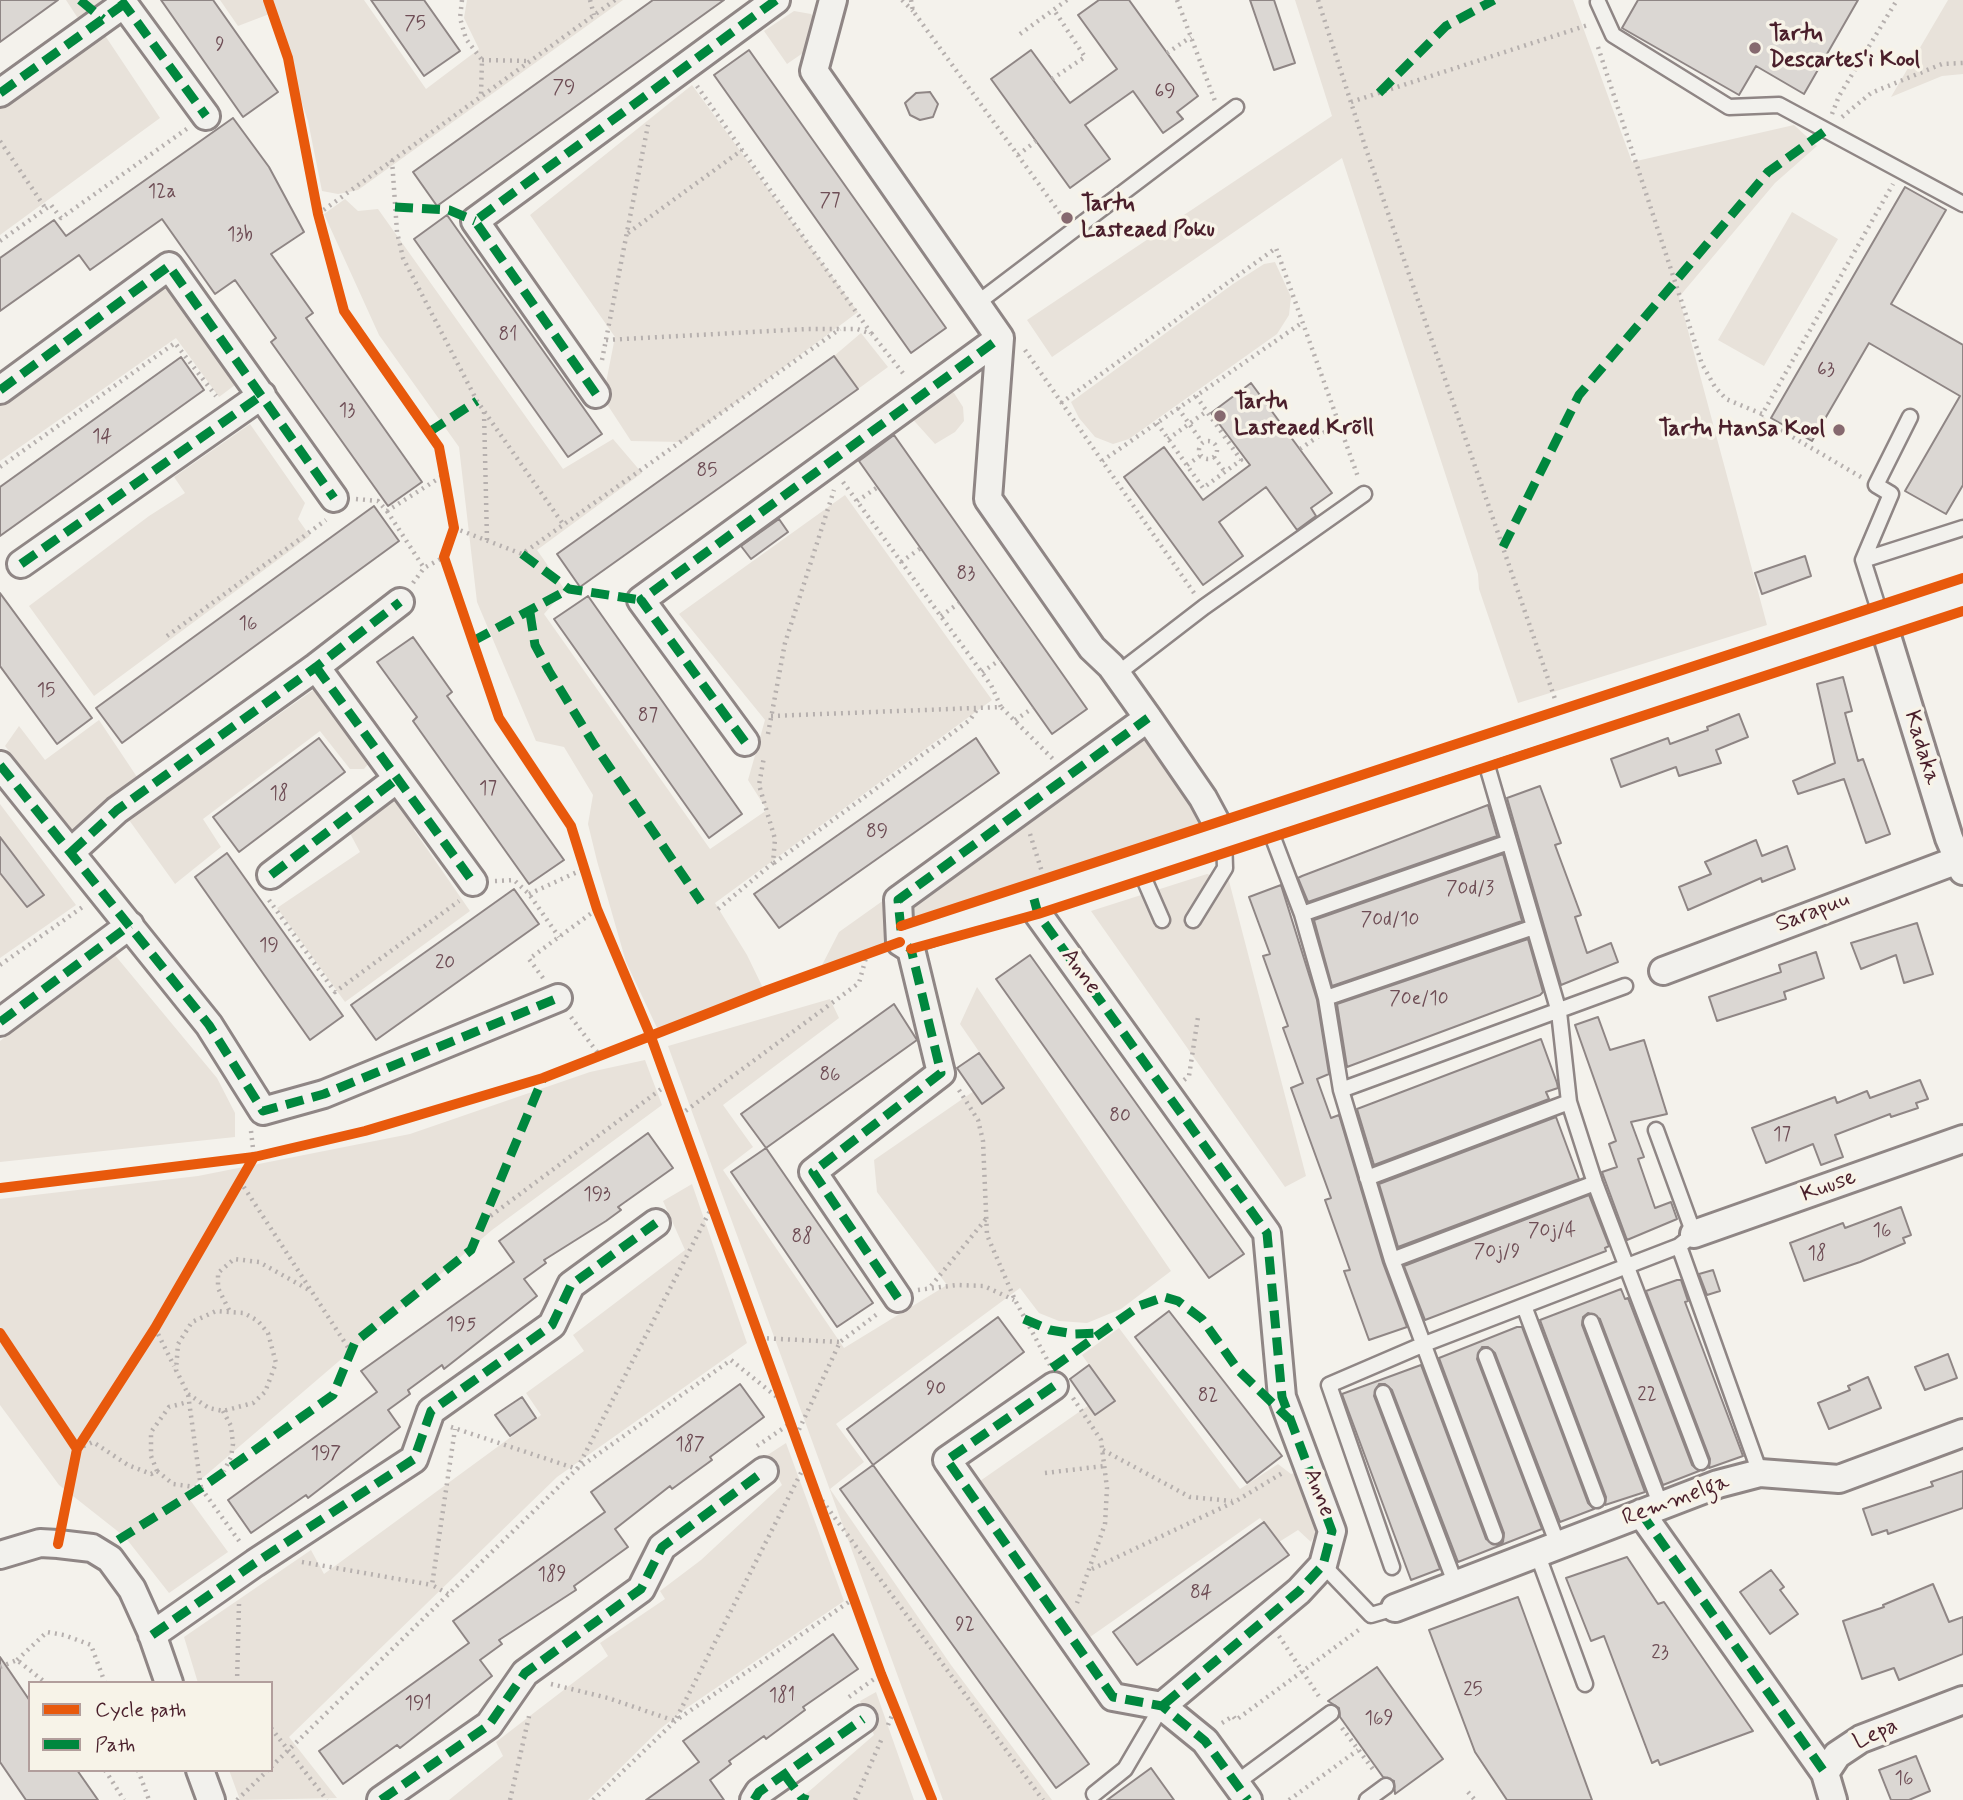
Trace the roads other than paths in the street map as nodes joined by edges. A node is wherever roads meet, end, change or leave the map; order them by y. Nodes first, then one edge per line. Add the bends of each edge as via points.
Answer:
1 (776, 0) edge
2 (833, 0) edge
3 (122, 2) edge
4 (1598, 2) dead end
5 (0, 93) edge
6 (1236, 107) dead end
7 (206, 116) road end
8 (1963, 204) edge
9 (976, 304) junction
10 (1010, 341) junction
11 (0, 390) edge
12 (596, 394) road end
13 (262, 395) junction
14 (1910, 417) dead end
15 (1364, 494) road end
16 (334, 507) road end
17 (1963, 528) edge
18 (1863, 560) junction
19 (21, 564) dead end
20 (1963, 596) edge
21 (400, 602) road end
22 (1883, 623) junction
23 (316, 667) junction
24 (1117, 674) junction
25 (1149, 718) junction
26 (759, 744) road end
27 (1483, 752) junction
28 (0, 765) edge
29 (397, 779) junction
30 (1267, 822) junction
31 (1224, 837) junction
32 (1509, 842) junction
33 (71, 852) junction
34 (1961, 863) edge
35 (1138, 865) junction
36 (271, 875) road end
37 (479, 882) road end
38 (1039, 889) junction
39 (1302, 914) junction
40 (1162, 920) dead end
41 (1194, 920) dead end
42 (130, 925) junction
43 (1534, 928) junction
44 (900, 942) junction
45 (1663, 971) dead end
46 (1625, 986) dead end
47 (558, 998) dead end
48 (1326, 998) junction
49 (1559, 1012) junction
50 (0, 1022) edge
51 (1341, 1090) junction
52 (1569, 1102) junction
53 (1657, 1130) dead end
54 (1963, 1139) edge
55 (1367, 1178) junction
56 (1595, 1183) junction
57 (656, 1223) dead end
58 (1687, 1240) junction
59 (1392, 1260) junction
60 (1629, 1266) junction
61 (898, 1298) road end
62 (1524, 1306) junction
63 (1591, 1322) dead end
64 (1422, 1345) junction
65 (1486, 1356) dead end
66 (1057, 1381) road end
67 (1383, 1393) dead end
68 (1963, 1433) edge
69 (1701, 1462) dead end
70 (764, 1471) dead end
71 (1760, 1473) junction
72 (1597, 1500) dead end
73 (1651, 1509) junction
74 (1495, 1536) dead end
75 (1548, 1549) junction
76 (0, 1555) edge
77 (1323, 1565) junction
78 (1392, 1567) dead end
79 (1456, 1585) junction
80 (1389, 1610) joint
81 (152, 1635) junction
82 (168, 1681) edge
83 (1585, 1684) dead end
84 (1963, 1700) edge
85 (1161, 1706) junction
86 (1331, 1713) road end
87 (863, 1719) dead end
88 (201, 1772) edge
89 (1825, 1773) junction
90 (1386, 1786) road end
91 (1242, 1792) edge
92 (1094, 1794) dead end
93 (211, 1800) edge
94 (381, 1800) edge
95 (754, 1800) edge
96 (1367, 1800) edge
97 (1833, 1800) edge

1 - 12 street via 475,221
2 - 9 street via 814,71
3 - 5 street
3 - 7 street
4 - 8 lane via 1613,35 1729,107 1779,105
6 - 9 lane
9 - 10 street
10 - 24 street via 988,499 1091,648
10 - 26 street via 921,396 641,600
11 - 13 street via 169,266
13 - 16 street
13 - 19 street
14 - 18 lane via 1876,485 1891,494
15 - 24 lane
17 - 18 lane
18 - 22 lane
20 - 22 street
21 - 23 street
22 - 27 street
22 - 34 street, Kadaka
23 - 29 street
23 - 33 street via 117,810
24 - 25 street
25 - 31 street via 1203,797
25 - 44 street via 898,900
27 - 30 street
27 - 32 lane
28 - 33 street
29 - 36 street
29 - 37 street
30 - 31 street
30 - 39 lane
31 - 35 street
31 - 41 lane via 1225,868
32 - 39 lane
32 - 43 lane
33 - 42 street
34 - 45 street, Sarapuu
35 - 38 street
35 - 40 lane
38 - 44 street
38 - 77 street, Anne via 1038,914 1267,1233 1282,1397 1332,1531
39 - 48 lane
42 - 47 street via 209,1025 263,1111 324,1094
42 - 50 street
43 - 48 lane
43 - 49 lane
44 - 61 street via 911,949 941,1073 813,1172
46 - 49 lane
48 - 51 lane
49 - 51 lane
49 - 52 lane
51 - 55 lane
52 - 55 lane
52 - 56 lane
53 - 58 lane
54 - 58 street, Kuuse
55 - 59 lane
56 - 59 lane
56 - 60 lane
57 - 81 street via 571,1285 552,1325 431,1411 414,1459
58 - 60 lane
58 - 71 lane
59 - 64 lane
60 - 62 lane
60 - 69 lane
62 - 64 lane
62 - 72 lane
63 - 73 lane
64 - 74 lane
64 - 78 lane via 1329,1385
65 - 75 lane
66 - 85 street via 947,1460 1113,1697
67 - 79 lane
68 - 71 street, Remmelga via 1839,1479
70 - 94 street via 662,1548 641,1589 526,1673 489,1725
71 - 73 street, Remmelga
73 - 75 street, Remmelga
73 - 89 street
75 - 79 street, Remmelga
75 - 83 lane
76 - 81 street via 40,1543 92,1548 122,1573
77 - 80 lane via 1371,1615
77 - 85 street, Anne via 1299,1591
79 - 80 street, Remmelga
81 - 82 street
84 - 89 street, Lepa via 1861,1739 1837,1755
85 - 91 street via 1201,1738
85 - 92 lane via 1125,1769
86 - 91 lane
87 - 95 street
88 - 93 street
89 - 97 street
90 - 96 lane

